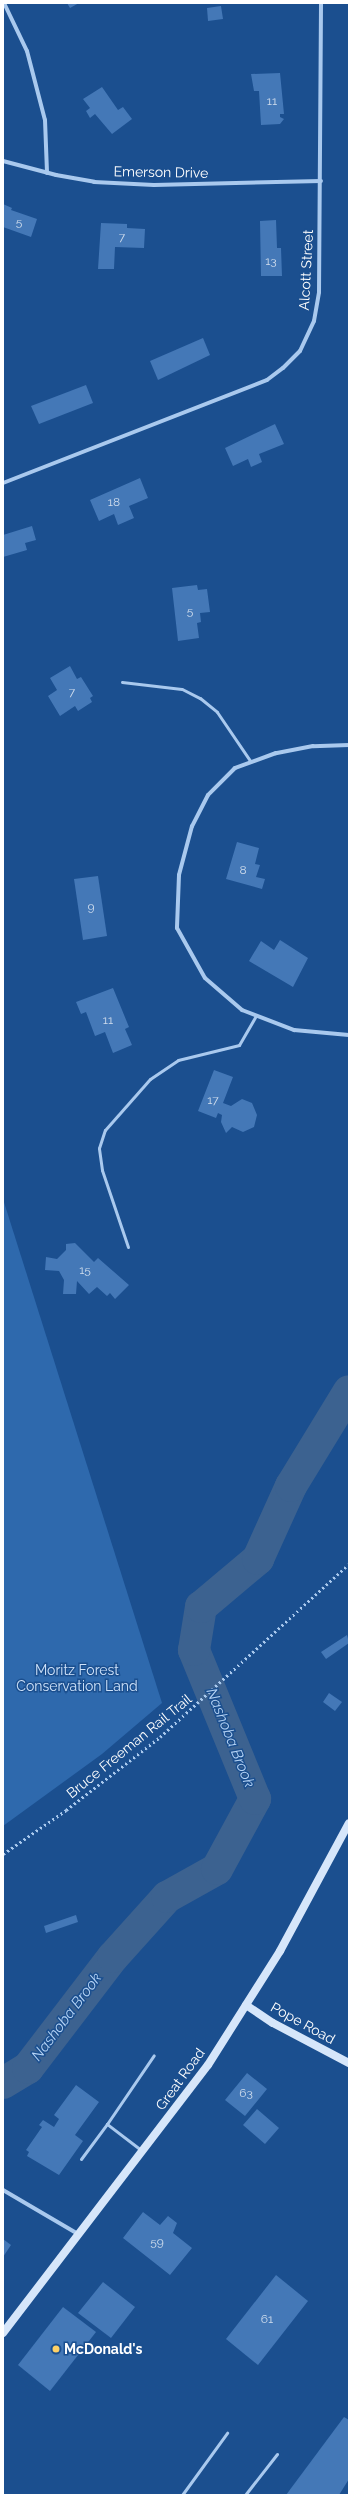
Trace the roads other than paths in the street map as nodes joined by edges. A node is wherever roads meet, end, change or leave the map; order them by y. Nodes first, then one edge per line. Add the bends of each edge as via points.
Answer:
1 (4, 3) edge
2 (321, 3) edge
3 (3, 161) edge
4 (47, 173) junction
5 (321, 181) junction
6 (3, 483) edge
7 (122, 682) dead end
8 (349, 745) edge
9 (251, 762) junction
10 (256, 1016) junction
11 (349, 1036) edge
12 (128, 1247) dead end
13 (349, 1822) edge
14 (246, 2005) junction
15 (154, 2055) dead end
16 (349, 2063) edge
17 (107, 2124) junction
18 (142, 2151) junction
19 (81, 2159) dead end
20 (3, 2190) edge
21 (78, 2234) junction
22 (3, 2333) edge
23 (227, 2433) dead end
24 (277, 2454) dead end
25 (182, 2495) edge
26 (245, 2495) edge

1 - 4 street via 27,52 45,120
2 - 5 street, Alcott Street
3 - 4 street, Emerson Drive
4 - 5 street, Emerson Drive via 94,182 154,185
5 - 6 street, Alcott Street via 317,308 305,341 283,368 266,380
7 - 9 lane via 182,689 200,698 217,712
8 - 9 street via 313,746 276,753
9 - 10 street via 235,768 208,795 192,826 179,876 177,928 205,978 242,1010
10 - 11 street via 294,1030
10 - 12 lane via 239,1045 178,1060 150,1079 105,1130 99,1148 102,1170
13 - 14 main road, Great Road via 280,1952
14 - 16 main road, Pope Road via 273,2023
14 - 18 main road, Great Road via 208,2065
15 - 17 lane
17 - 18 lane
17 - 19 lane
18 - 21 main road, Great Road
20 - 21 street
21 - 22 main road, Great Road
23 - 25 lane
24 - 26 lane

